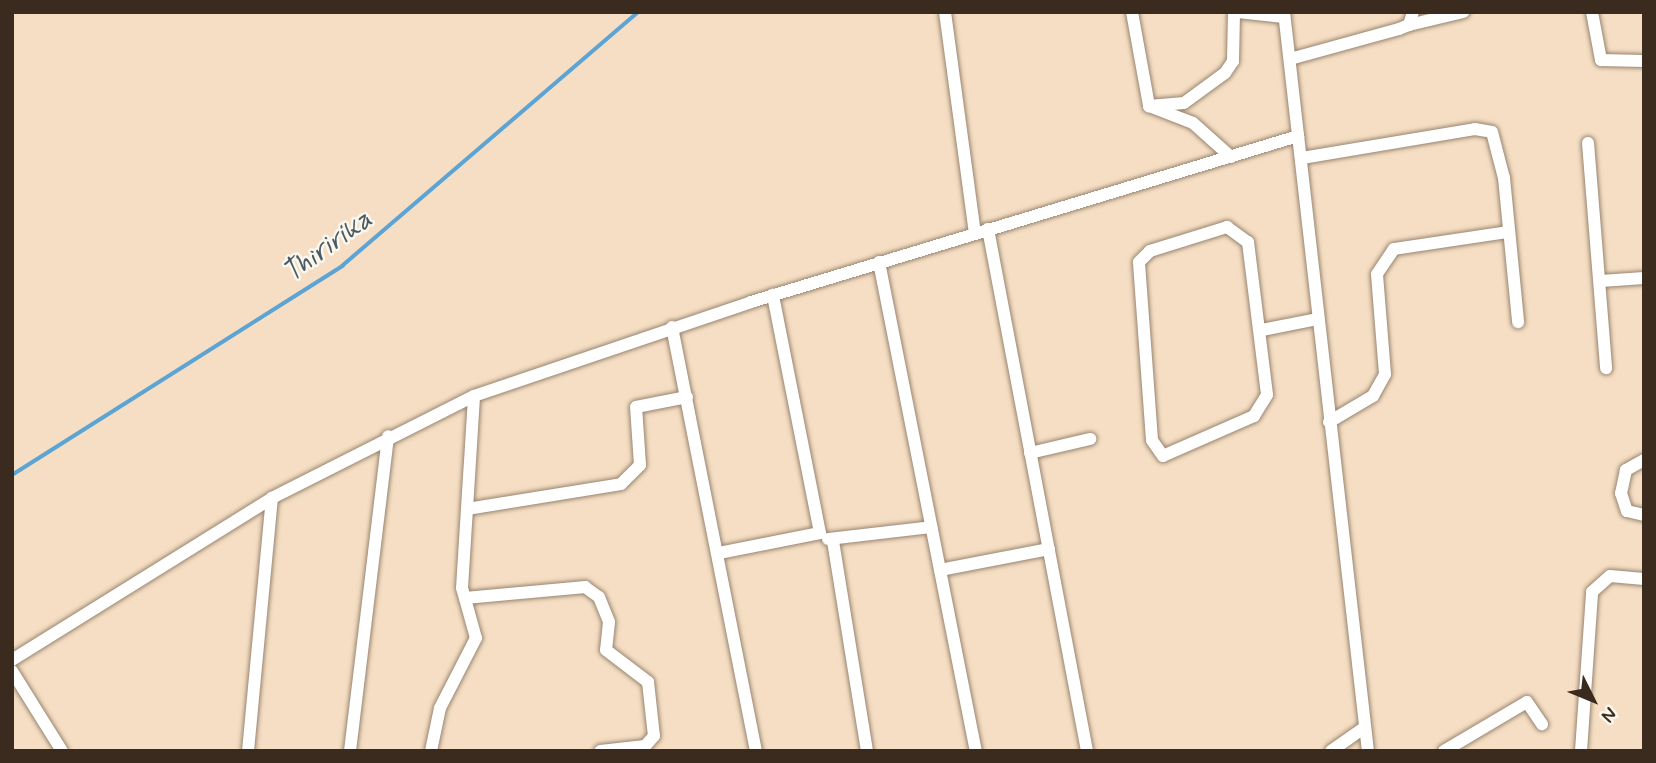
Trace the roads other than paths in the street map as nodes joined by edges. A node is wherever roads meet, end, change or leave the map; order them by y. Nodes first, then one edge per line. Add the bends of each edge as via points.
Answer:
1 (945, 12) edge
2 (1132, 12) edge
3 (1236, 12) edge
4 (1463, 12) edge
5 (1592, 12) edge
6 (1284, 15) edge
7 (1411, 19) edge
8 (1290, 59) junction
9 (1644, 61) edge
10 (1149, 106) junction
11 (1298, 136) junction
12 (1588, 144) dead end
13 (1231, 156) junction
14 (1302, 158) junction
15 (989, 229) junction
16 (1508, 232) junction
17 (975, 233) junction
18 (879, 262) junction
19 (1644, 278) edge
20 (1601, 281) junction
21 (773, 295) junction
22 (1317, 319) junction
23 (1518, 321) dead end
24 (672, 327) junction
25 (1262, 330) junction
26 (1606, 368) dead end
27 (474, 396) junction
28 (687, 397) junction
29 (1329, 422) junction
30 (388, 436) junction
31 (1090, 439) dead end
32 (1030, 453) junction
33 (1644, 460) edge
34 (272, 498) junction
35 (467, 509) junction
36 (1644, 515) edge
37 (931, 527) junction
38 (820, 533) junction
39 (833, 541) junction
40 (1049, 549) junction
41 (719, 553) junction
42 (940, 570) junction
43 (1644, 579) edge
44 (465, 598) junction
45 (12, 660) edge
46 (12, 671) edge
47 (1542, 724) dead end
48 (1362, 729) junction
49 (62, 751) edge
50 (248, 751) edge
51 (350, 751) edge
52 (431, 751) edge
53 (600, 751) edge
54 (756, 751) edge
55 (867, 751) edge
56 (976, 751) edge
57 (1087, 751) edge
58 (1331, 751) edge
59 (1368, 751) edge
60 (1444, 751) edge
61 (1581, 751) edge

1 - 17 street
2 - 10 street
3 - 6 street
3 - 10 street via 1233,61 1225,73 1184,103
4 - 7 street
5 - 9 street via 1601,60
6 - 8 street
7 - 8 street
8 - 11 street
10 - 13 street via 1193,123
11 - 13 street
11 - 14 street
12 - 20 street
13 - 15 street
14 - 16 street via 1484,128 1497,141
14 - 22 street
15 - 17 street
15 - 32 street
16 - 23 street
16 - 29 street via 1394,249 1377,274 1382,381 1366,401
17 - 18 street
18 - 21 street
18 - 37 street
19 - 20 street
20 - 26 street
21 - 24 street
21 - 38 street
22 - 25 street
22 - 29 street
24 - 27 street
24 - 28 street
25 - 25 street via 1248,242 1237,229 1143,256 1138,268 1155,449 1173,456 1254,416 1267,395
27 - 30 street
27 - 35 street
28 - 35 street via 636,407 640,465 621,484
28 - 41 street
29 - 48 street
30 - 34 street
30 - 51 street
31 - 32 street
32 - 40 street
33 - 36 street via 1626,470 1621,493 1627,511
34 - 45 street
34 - 50 street
35 - 44 street
37 - 39 street
37 - 42 street
38 - 39 street
38 - 41 street
39 - 55 street
40 - 42 street
40 - 57 street
41 - 54 street
42 - 56 street
43 - 61 street via 1610,576 1592,592
44 - 52 street via 476,638 440,708
44 - 53 street via 585,586 600,597 609,622 606,650 649,682 654,736 645,746
46 - 49 street
47 - 60 street via 1527,702
48 - 58 street
48 - 59 street

